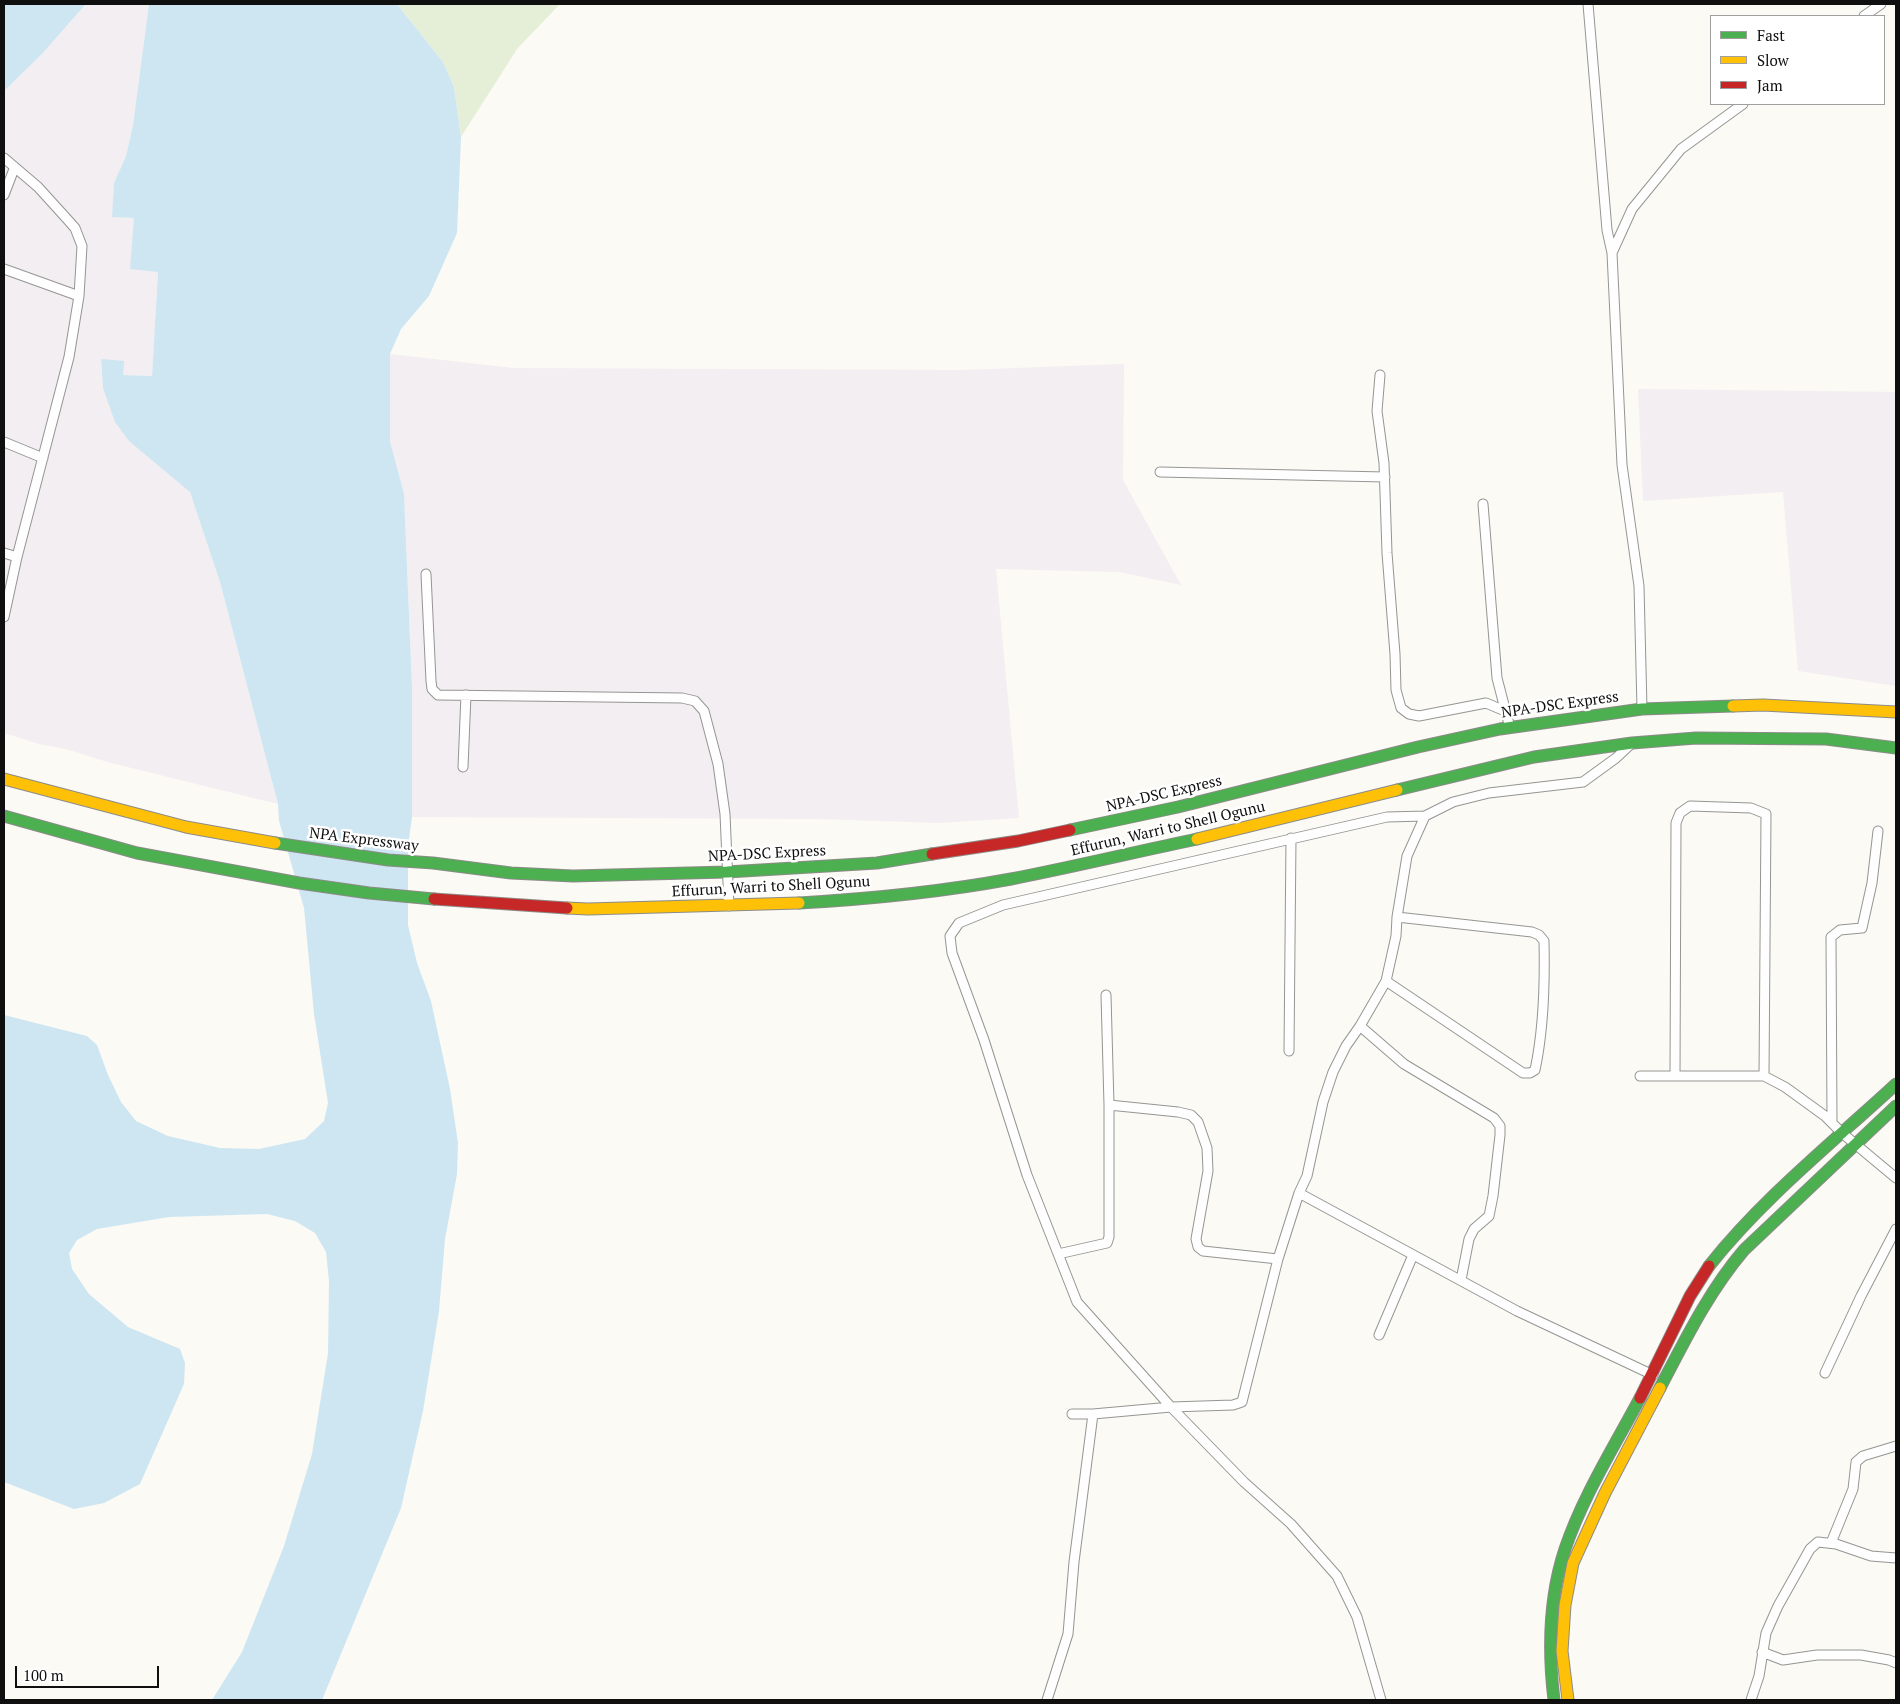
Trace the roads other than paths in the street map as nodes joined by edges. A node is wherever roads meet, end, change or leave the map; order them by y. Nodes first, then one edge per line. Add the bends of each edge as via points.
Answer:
1 (1588, 4) edge
2 (1881, 4) edge
3 (1865, 15) edge
4 (1742, 105) edge
5 (4, 158) edge
6 (14, 169) junction
7 (4, 195) edge
8 (1612, 253) junction
9 (4, 269) edge
10 (79, 296) junction
11 (1380, 375) dead end
12 (4, 442) edge
13 (43, 458) junction
14 (1160, 472) dead end
15 (1385, 477) junction
16 (1483, 504) dead end
17 (4, 553) edge
18 (17, 557) junction
19 (426, 574) dead end
20 (4, 617) edge
21 (466, 695) junction
22 (1642, 709) junction
23 (1505, 712) junction
24 (1896, 712) edge
25 (1510, 728) junction
26 (1632, 743) junction
27 (1896, 748) edge
28 (463, 767) dead end
29 (4, 779) edge
30 (4, 816) edge
31 (1425, 816) junction
32 (1878, 831) dead end
33 (1291, 838) junction
34 (433, 863) joint
35 (727, 872) junction
36 (729, 906) junction
37 (1397, 917) junction
38 (1386, 981) junction
39 (1106, 995) dead end
40 (1360, 1026) junction
41 (1289, 1051) dead end
42 (1640, 1076) dead end
43 (1675, 1076) junction
44 (1764, 1076) junction
45 (1896, 1084) edge
46 (1109, 1105) junction
47 (1896, 1106) edge
48 (1832, 1123) junction
49 (1842, 1133) junction
50 (1856, 1143) junction
51 (1896, 1178) edge
52 (1299, 1193) junction
53 (1896, 1229) edge
54 (1058, 1254) junction
55 (1413, 1255) junction
56 (1278, 1259) junction
57 (1461, 1280) junction
58 (1379, 1335) dead end
59 (1825, 1373) dead end
60 (1653, 1375) junction
61 (1170, 1407) junction
62 (1072, 1414) dead end
63 (1093, 1414) junction
64 (1896, 1446) edge
65 (1831, 1544) junction
66 (1896, 1558) edge
67 (1762, 1652) junction
68 (1896, 1663) edge
69 (1047, 1700) edge
70 (1380, 1700) edge
71 (1554, 1700) edge
72 (1568, 1700) edge
73 (1751, 1700) edge

1 - 8 street via 1607,230
2 - 3 street
4 - 8 street via 1681,149 1632,209
5 - 6 street
6 - 7 street
6 - 10 street via 38,187 75,228 82,246
8 - 22 street via 1622,465 1639,586
9 - 10 street
10 - 13 street
11 - 15 street via 1377,411
12 - 13 street
13 - 18 street
14 - 15 street
15 - 23 street via 1396,690 1401,708 1419,716 1486,703
16 - 23 street via 1496,678
17 - 18 street
18 - 20 street
19 - 21 street via 432,689 438,695
21 - 28 street
21 - 35 street via 682,698 695,701 704,710 718,764 725,814
22 - 24 main road, NPA-DSC Express via 1763,704
22 - 25 main road, NPA-DSC Express
23 - 25 street
25 - 35 main road, NPA-DSC Express via 1418,747 1178,807 1018,841 877,862
26 - 27 main road, Effurun, Warri to Shell Ogunu via 1696,738 1826,739
26 - 31 street via 1583,782 1489,793 1453,802
26 - 36 main road, Effurun, Warri to Shell Ogunu via 1524,759 1201,838 1010,878 850,900
29 - 34 main road, NPA Expressway via 186,827 388,860
30 - 36 main road, Effurun, Warri to Shell Ogunu via 137,853 369,893 588,909
31 - 33 street via 1387,817
31 - 37 street via 1407,856
32 - 48 street via 1872,883 1862,928 1840,930 1831,937
33 - 41 street
33 - 54 street via 1003,905 959,923 950,936 952,953 1027,1175
34 - 35 main road, NPA-DSC Express via 510,873 573,876
35 - 36 street
37 - 38 street
37 - 38 street via 1504,928 1539,935 1544,941 1545,970 1541,1038 1535,1070 1523,1073
38 - 40 street
39 - 46 street
40 - 52 street via 1332,1072 1307,1176
40 - 57 street via 1404,1064 1494,1118 1500,1126 1496,1176 1488,1216 1471,1234
42 - 43 street
43 - 44 street
43 - 44 street via 1676,823 1680,813 1690,806 1751,808 1766,814
44 - 48 street via 1785,1087
45 - 49 main road
46 - 54 street via 1107,1243
46 - 56 street via 1191,1115 1198,1122 1207,1148 1208,1171 1196,1239 1198,1247 1203,1251
47 - 50 main road
48 - 49 street
49 - 50 street
49 - 60 main road via 1760,1208 1718,1253 1690,1296
50 - 51 street
50 - 72 main road via 1760,1233 1728,1269 1697,1318 1605,1493 1573,1563 1569,1584 1562,1651
52 - 55 street
52 - 56 street
53 - 59 street
54 - 61 street via 1078,1302
55 - 57 street
55 - 58 street
56 - 61 street via 1242,1402
57 - 60 street via 1517,1311
60 - 71 main road via 1585,1501 1563,1556 1552,1618 1550,1673
61 - 63 street
61 - 70 street via 1291,1524 1337,1576 1357,1617
62 - 63 street
63 - 69 street via 1068,1634
64 - 65 street via 1863,1456 1856,1462 1853,1488
65 - 66 street via 1871,1556
65 - 67 street via 1818,1542 1810,1549 1778,1606
67 - 68 street via 1783,1660 1816,1655 1861,1655
67 - 73 street

